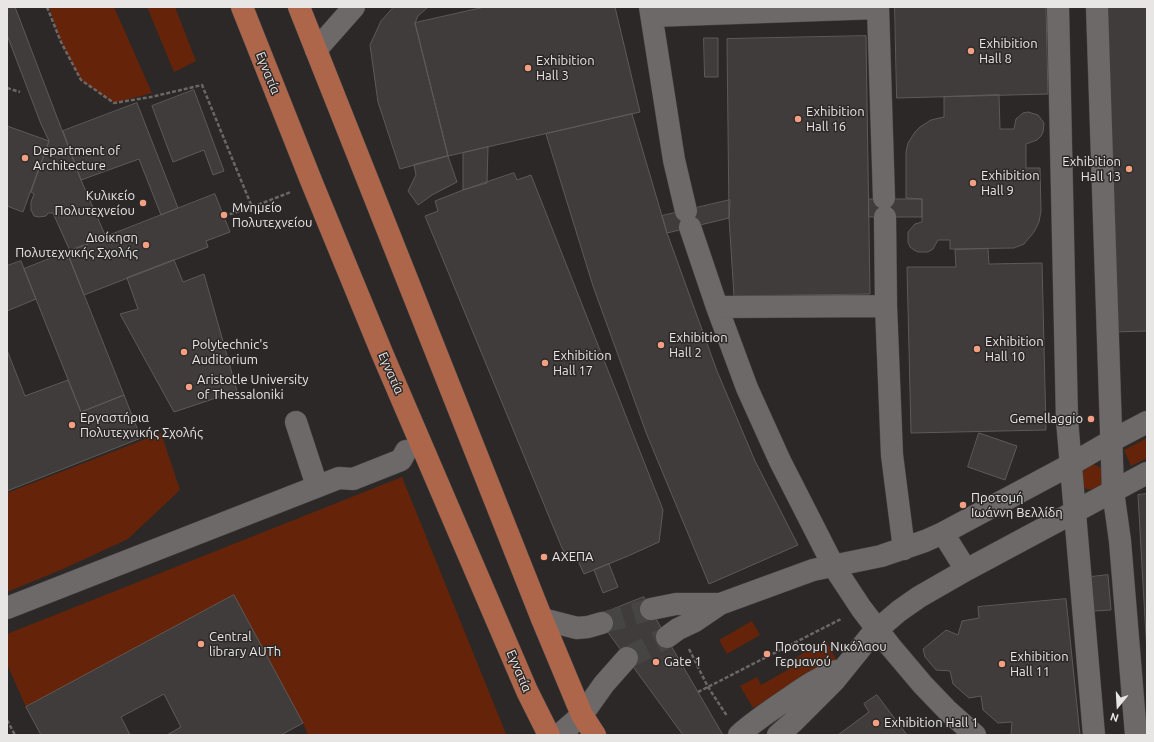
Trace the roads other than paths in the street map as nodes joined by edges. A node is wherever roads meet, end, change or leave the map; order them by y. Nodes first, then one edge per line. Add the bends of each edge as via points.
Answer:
1 (242, 7) edge
2 (299, 7) edge
3 (354, 7) edge
4 (1058, 7) edge
5 (1097, 7) edge
6 (878, 8) edge
7 (651, 12) edge
8 (316, 50) junction
9 (886, 306) junction
10 (717, 308) junction
11 (296, 422) dead end
12 (1147, 422) edge
13 (1111, 441) junction
14 (414, 448) junction
15 (1070, 465) junction
16 (1147, 473) edge
17 (317, 486) junction
18 (1113, 491) junction
19 (1074, 512) junction
20 (943, 533) junction
21 (904, 549) junction
22 (834, 567) junction
23 (966, 570) junction
24 (720, 604) junction
25 (7, 608) edge
26 (651, 609) tunnel mouth
27 (542, 619) junction
28 (602, 623) tunnel mouth
29 (876, 629) junction
30 (672, 633) tunnel mouth
31 (627, 658) tunnel mouth
32 (843, 668) junction
33 (582, 715) junction
34 (549, 735) edge
35 (559, 735) edge
36 (595, 735) edge
37 (739, 735) edge
38 (778, 735) edge
39 (974, 735) edge
40 (1094, 735) edge
41 (1136, 735) edge

1 - 14 main road, Εγνατία via 382,353
2 - 8 main road
3 - 8 street
4 - 15 street via 1066,406
5 - 13 street
6 - 7 street
6 - 9 street
7 - 10 street via 674,160 688,219
8 - 27 main road
9 - 10 street
9 - 21 street via 892,455
10 - 22 street via 766,432
11 - 17 street
12 - 13 street
13 - 15 street
13 - 18 street
14 - 17 street via 402,460 353,479 339,478
14 - 34 main road, Εγνατία
15 - 19 street
15 - 20 street
16 - 18 street
17 - 25 street
18 - 19 street
18 - 41 street via 1120,541
19 - 23 street
19 - 40 street
20 - 21 street
20 - 23 street
21 - 22 street
22 - 24 street via 813,570
22 - 29 street
23 - 29 street via 910,603
24 - 26 street via 676,604
24 - 30 street
27 - 28 street via 577,628
27 - 33 main road
29 - 32 street
29 - 39 street via 923,685
31 - 33 street
32 - 37 street via 804,687
32 - 38 street via 834,681
33 - 35 street
33 - 36 main road

